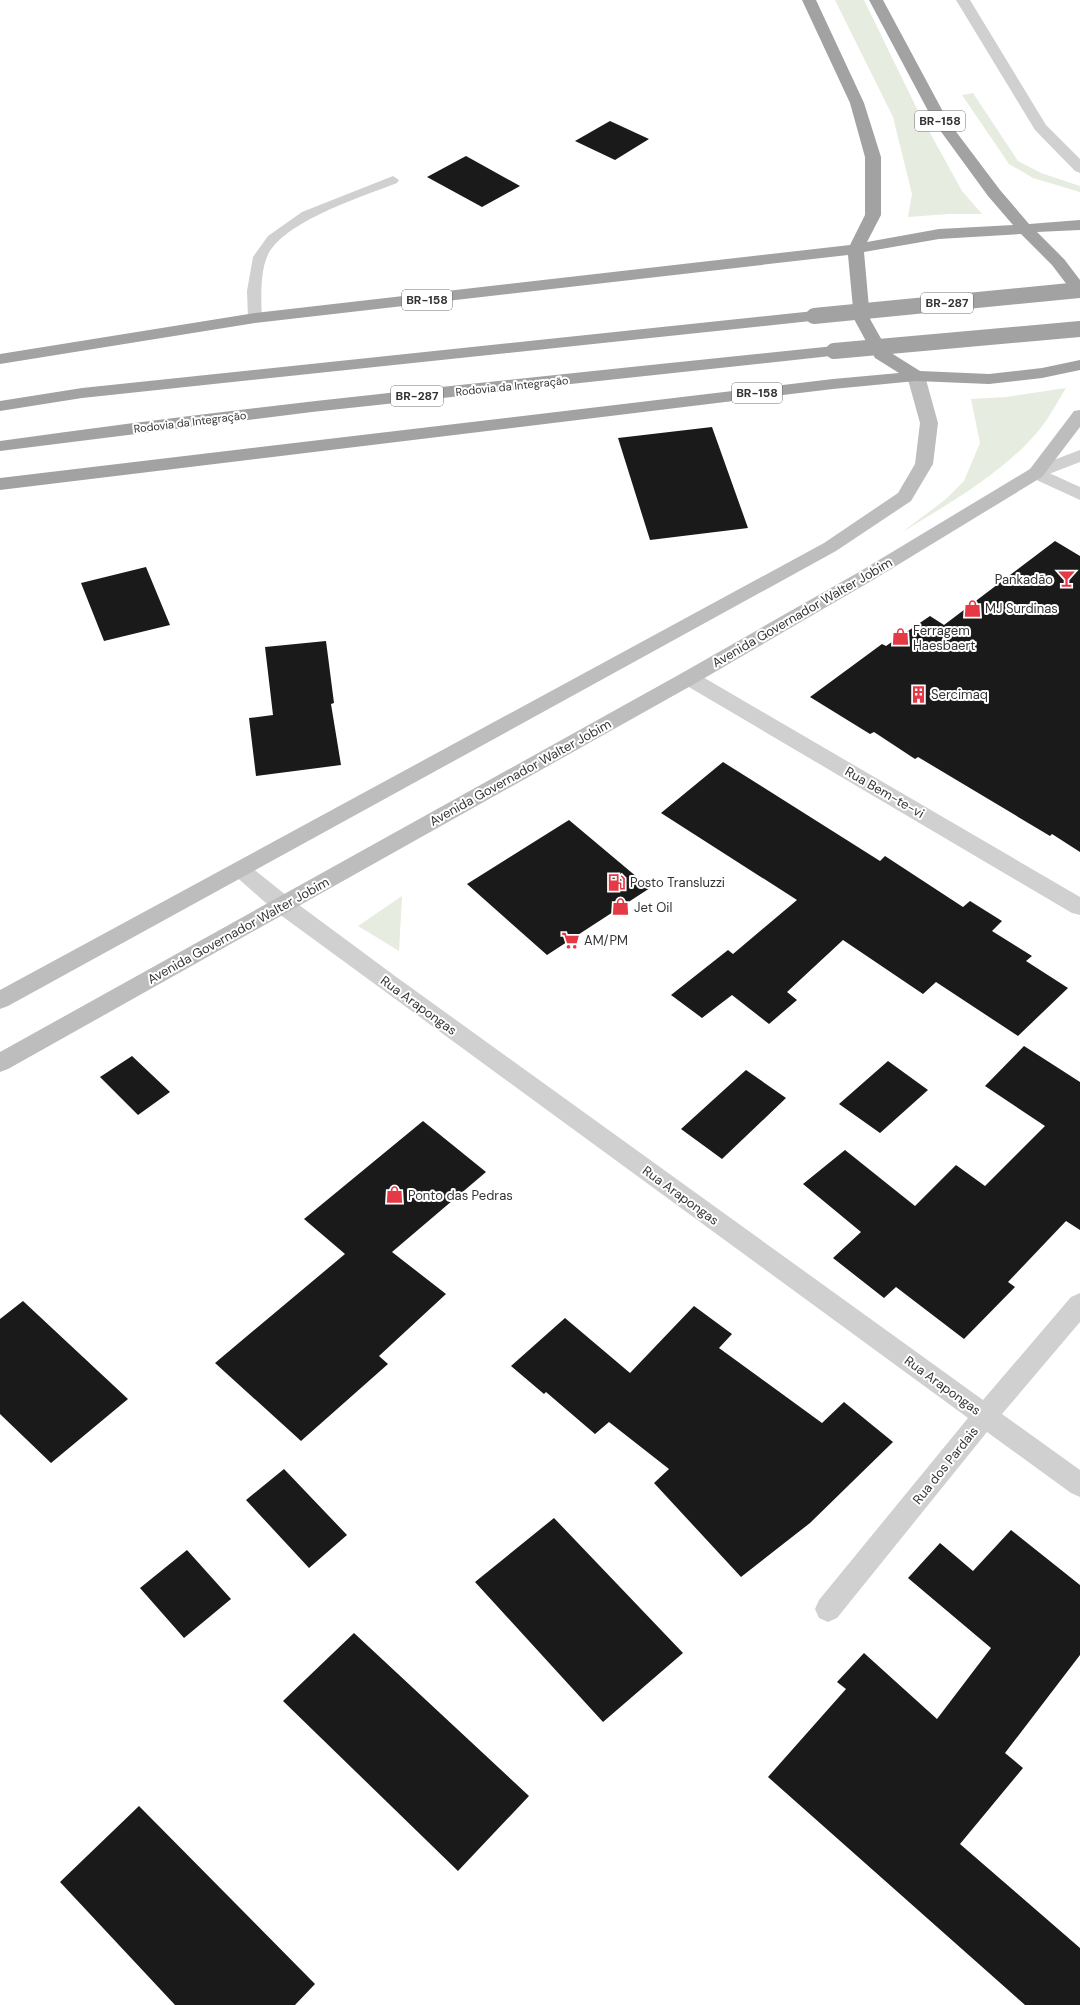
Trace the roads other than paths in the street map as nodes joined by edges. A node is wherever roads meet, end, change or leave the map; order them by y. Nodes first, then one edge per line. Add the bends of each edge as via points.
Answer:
1 (809, 0) edge
2 (876, 0) edge
3 (963, 0) edge
4 (1080, 168) edge
5 (393, 180) dead end
6 (1080, 225) edge
7 (1025, 229) junction
8 (856, 249) junction
9 (1080, 290) edge
10 (255, 318) junction
11 (1080, 329) edge
12 (0, 359) edge
13 (1080, 365) edge
14 (916, 376) junction
15 (0, 406) edge
16 (1080, 415) edge
17 (0, 446) edge
18 (1080, 456) edge
19 (1036, 473) junction
20 (0, 484) edge
21 (1080, 494) edge
22 (689, 678) junction
23 (240, 869) junction
24 (283, 905) junction
25 (1080, 907) edge
26 (0, 1000) edge
27 (0, 1063) edge
28 (1080, 1304) edge
29 (985, 1416) junction
30 (1080, 1485) edge
31 (828, 1609) dead end

1 - 8 highway via 857,103 873,157 873,215
2 - 7 highway, BR-158 via 941,122 994,193
3 - 4 street via 1040,127
5 - 10 lane via 307,215 273,239 260,257 254,291
6 - 7 highway
7 - 8 highway via 939,234
7 - 9 highway, BR-158 via 1058,262
8 - 10 highway, BR-158
8 - 14 highway via 862,319 881,354
9 - 15 highway, BR-287, bridge via 90,392
10 - 12 highway, BR-158
11 - 17 highway, Rodovia da Integração / BR-287, bridge via 834,351 326,406
13 - 14 highway, BR-158 via 989,379
14 - 20 highway, BR-158
14 - 23 main road via 930,423 924,464 905,498 830,547
16 - 19 main road, Avenida Governador Walter Jobim
18 - 19 street, Avenida Governador Walter Jobim
19 - 21 street
19 - 22 main road, Avenida Governador Walter Jobim via 866,576
22 - 24 main road, Avenida Governador Walter Jobim
22 - 25 street, Rua Bem-te-vi
23 - 24 street, Rua Arapongas
23 - 26 main road
24 - 27 main road, Avenida Governador Walter Jobim
24 - 29 street, Rua Arapongas
28 - 29 street, Rua dos Pardais
29 - 30 street, Rua Arapongas
29 - 31 street, Rua dos Pardais

